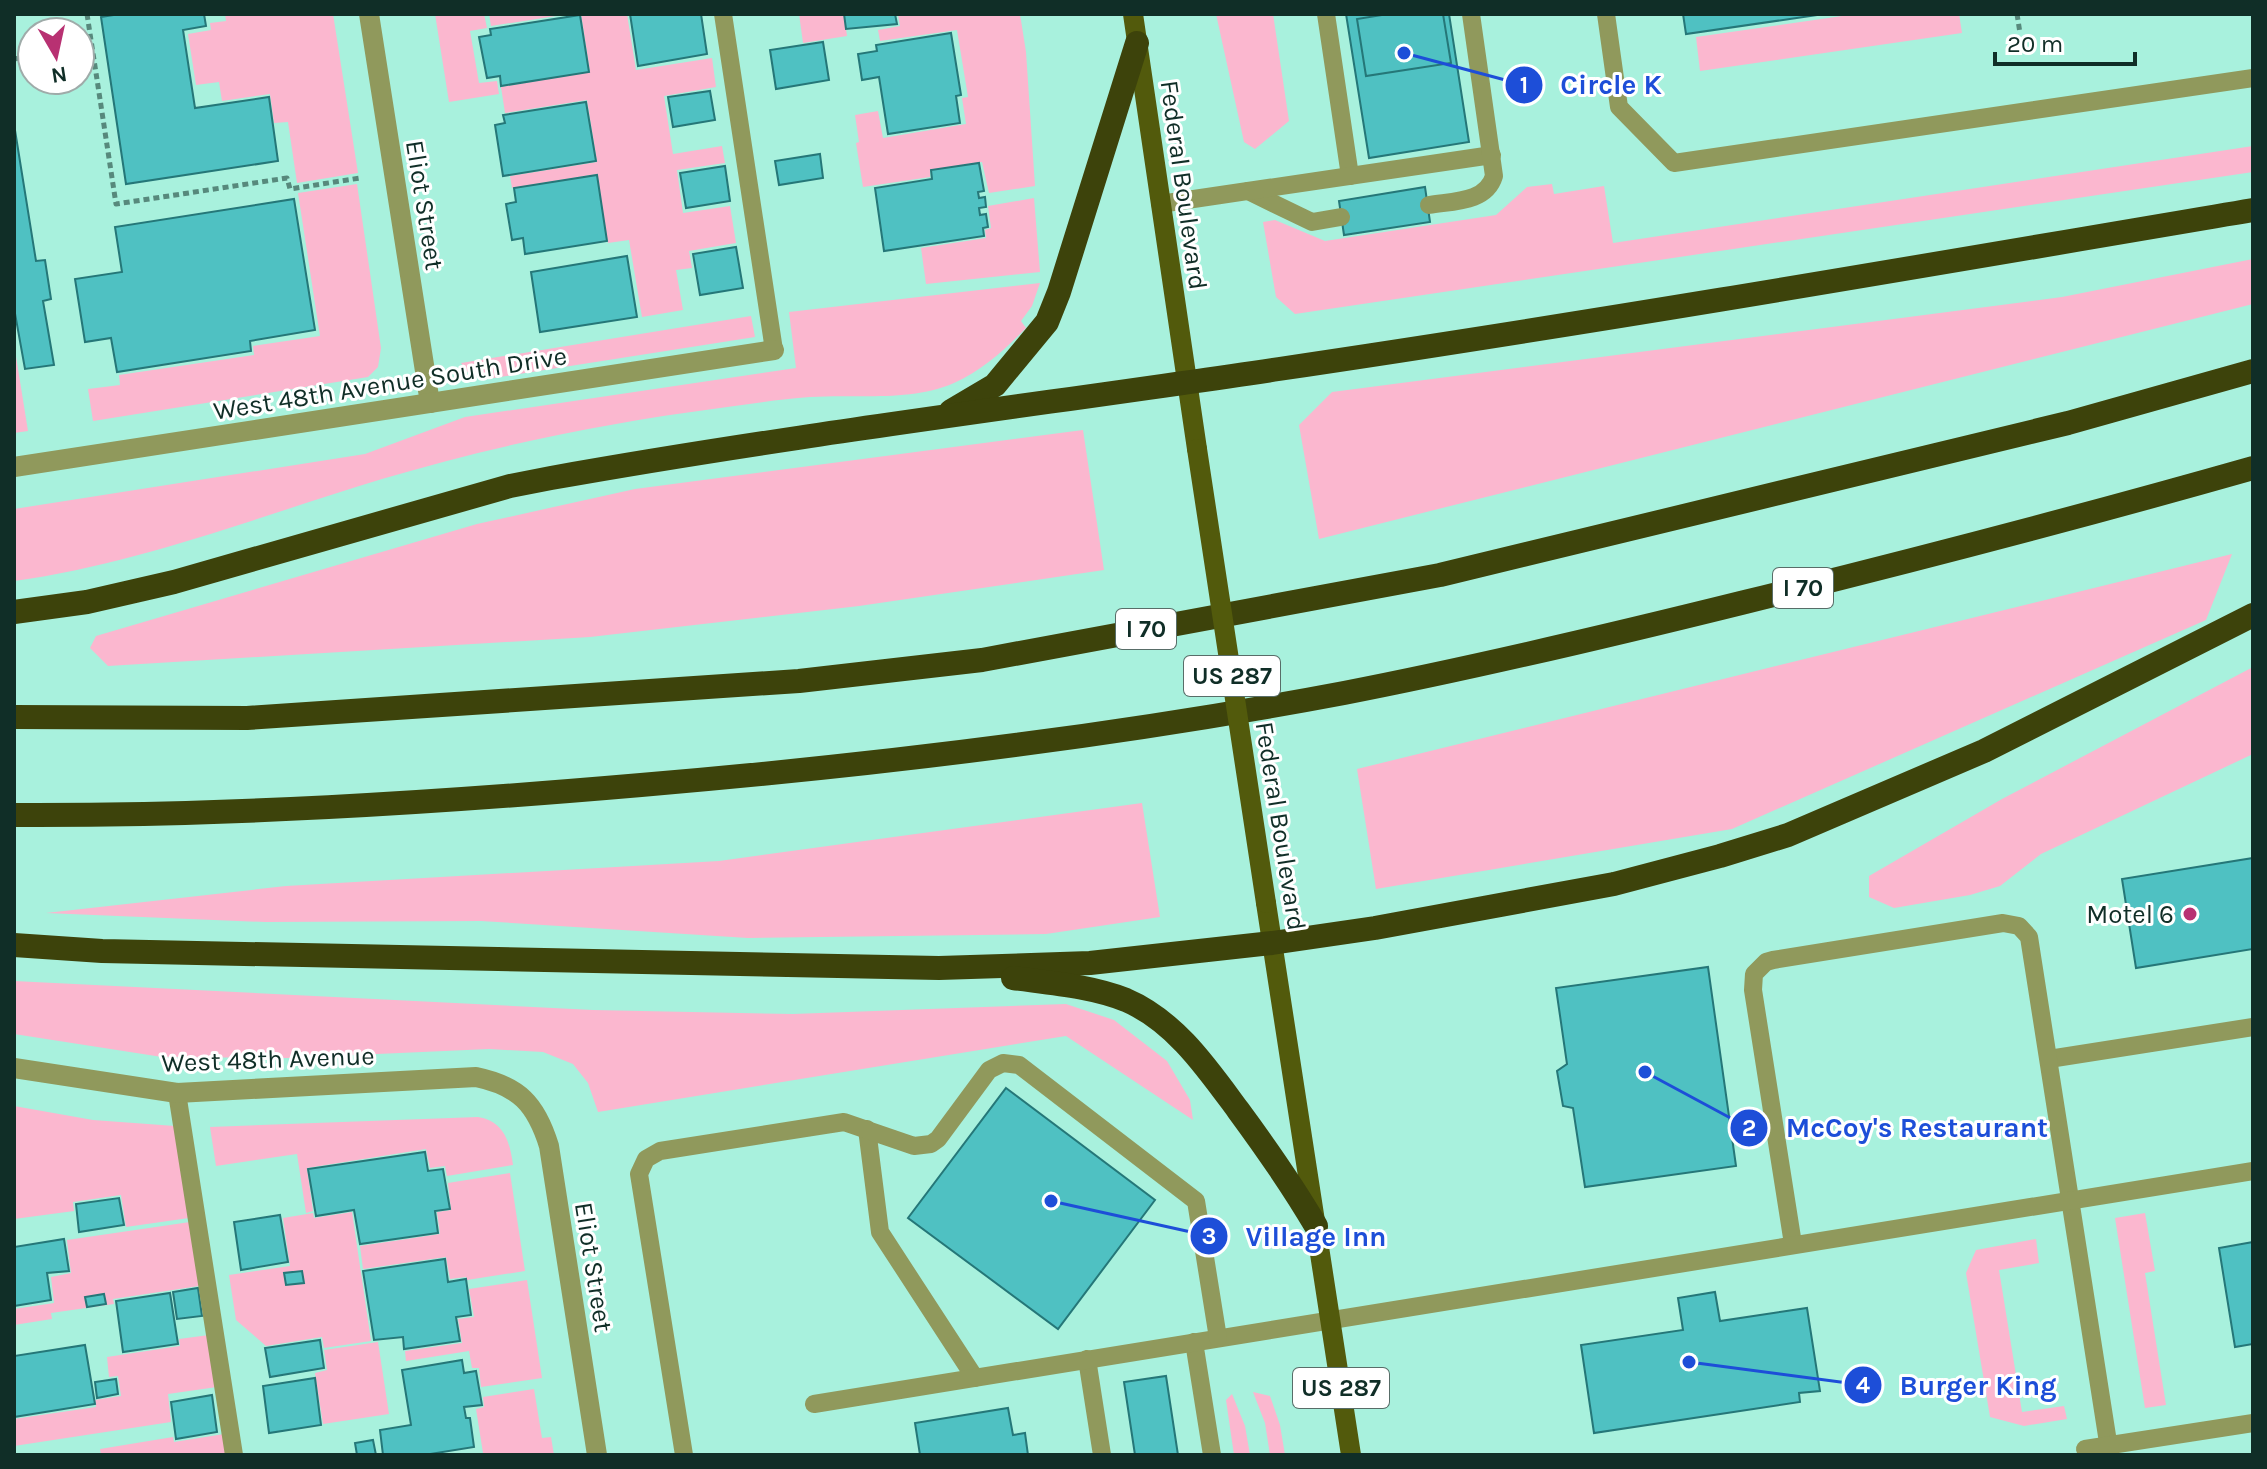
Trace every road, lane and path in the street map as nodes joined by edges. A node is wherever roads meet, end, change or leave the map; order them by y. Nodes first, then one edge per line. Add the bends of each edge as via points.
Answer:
1 (369, 14) edge
2 (723, 14) edge
3 (1133, 14) edge
4 (1326, 14) edge
5 (1471, 14) edge
6 (1606, 14) edge
7 (2017, 14) edge
8 (2020, 33) dead end
9 (1137, 43) junction
10 (96, 73) edge
11 (2253, 78) edge
12 (1492, 155) junction
13 (1350, 176) junction
14 (363, 178) dead end
15 (1248, 191) junction
16 (1160, 204) junction
17 (1429, 205) dead end
18 (2253, 210) edge
19 (1341, 217) dead end
20 (774, 350) joint
21 (2253, 371) edge
22 (1187, 382) junction
23 (430, 403) junction
24 (942, 417) junction
25 (14, 467) edge
26 (2253, 468) edge
27 (14, 612) edge
28 (2253, 615) edge
29 (14, 717) edge
30 (14, 815) edge
31 (1272, 943) junction
32 (14, 945) edge
33 (939, 968) junction
34 (2253, 1027) edge
35 (2049, 1059) junction
36 (14, 1068) edge
37 (177, 1093) junction
38 (521, 1095) joint
39 (867, 1129) junction
40 (2253, 1171) edge
41 (2070, 1200) junction
42 (1316, 1226) junction
43 (1793, 1244) junction
44 (1330, 1320) junction
45 (1218, 1338) junction
46 (1194, 1342) junction
47 (1087, 1359) junction
48 (975, 1378) junction
49 (814, 1404) dead end
50 (2253, 1423) edge
51 (2085, 1449) dead end
52 (2109, 1450) edge
53 (234, 1455) edge
54 (597, 1455) edge
55 (684, 1455) edge
56 (1102, 1455) edge
57 (1212, 1455) edge
58 (1351, 1455) edge

1 - 23 street, Eliot Street
2 - 20 lane
3 - 9 main road, Federal Boulevard / US 287
4 - 13 lane
5 - 12 lane
6 - 11 lane via 1619,107 1674,163
7 - 8 path
9 - 16 main road, Federal Boulevard / US 287
9 - 24 highway via 1047,322 995,385
10 - 14 path via 116,204 287,178 290,189
12 - 13 lane
12 - 17 lane via 1494,176 1486,192
13 - 15 lane
15 - 16 lane
15 - 19 lane via 1312,222
16 - 22 main road, Federal Boulevard / US 287
18 - 22 highway
20 - 23 street, West 48th Avenue South Drive
21 - 29 highway, I 70 via 2068,423 1440,575 982,660 799,681 247,718
22 - 24 highway
22 - 31 main road, Federal Boulevard / US 287, bridge
23 - 25 street, West 48th Avenue South Drive
24 - 27 highway via 510,486 174,582
26 - 30 highway, I 70 via 1940,554 1602,637 1349,692 1159,725 832,769 475,799 262,812
28 - 31 highway via 1984,751 1768,842 1614,884
31 - 33 highway via 1090,963
31 - 42 main road, Federal Boulevard / US 287
32 - 33 highway
33 - 42 highway via 1070,985 1126,1000 1164,1022 1203,1063 1285,1174
34 - 35 lane
35 - 41 lane
35 - 43 lane via 2029,937 2019,926 2003,923 1766,962 1752,982
36 - 37 street, West 48th Avenue
37 - 38 street, West 48th Avenue via 476,1077 500,1082
37 - 53 lane
38 - 54 street, Eliot Street via 534,1109 549,1146
39 - 45 lane via 923,1146 938,1139 989,1070 1003,1063 1019,1065 1196,1201
39 - 48 lane via 880,1232
39 - 55 lane via 844,1122 660,1151 642,1166 639,1174
40 - 41 lane
41 - 43 lane
41 - 52 lane
42 - 44 main road, Federal Boulevard / US 287
43 - 44 lane
44 - 45 lane
44 - 58 main road, Federal Boulevard / US 287
45 - 46 lane
46 - 47 lane
46 - 57 lane
47 - 48 lane
47 - 56 lane
48 - 49 lane
50 - 52 lane
51 - 52 lane

